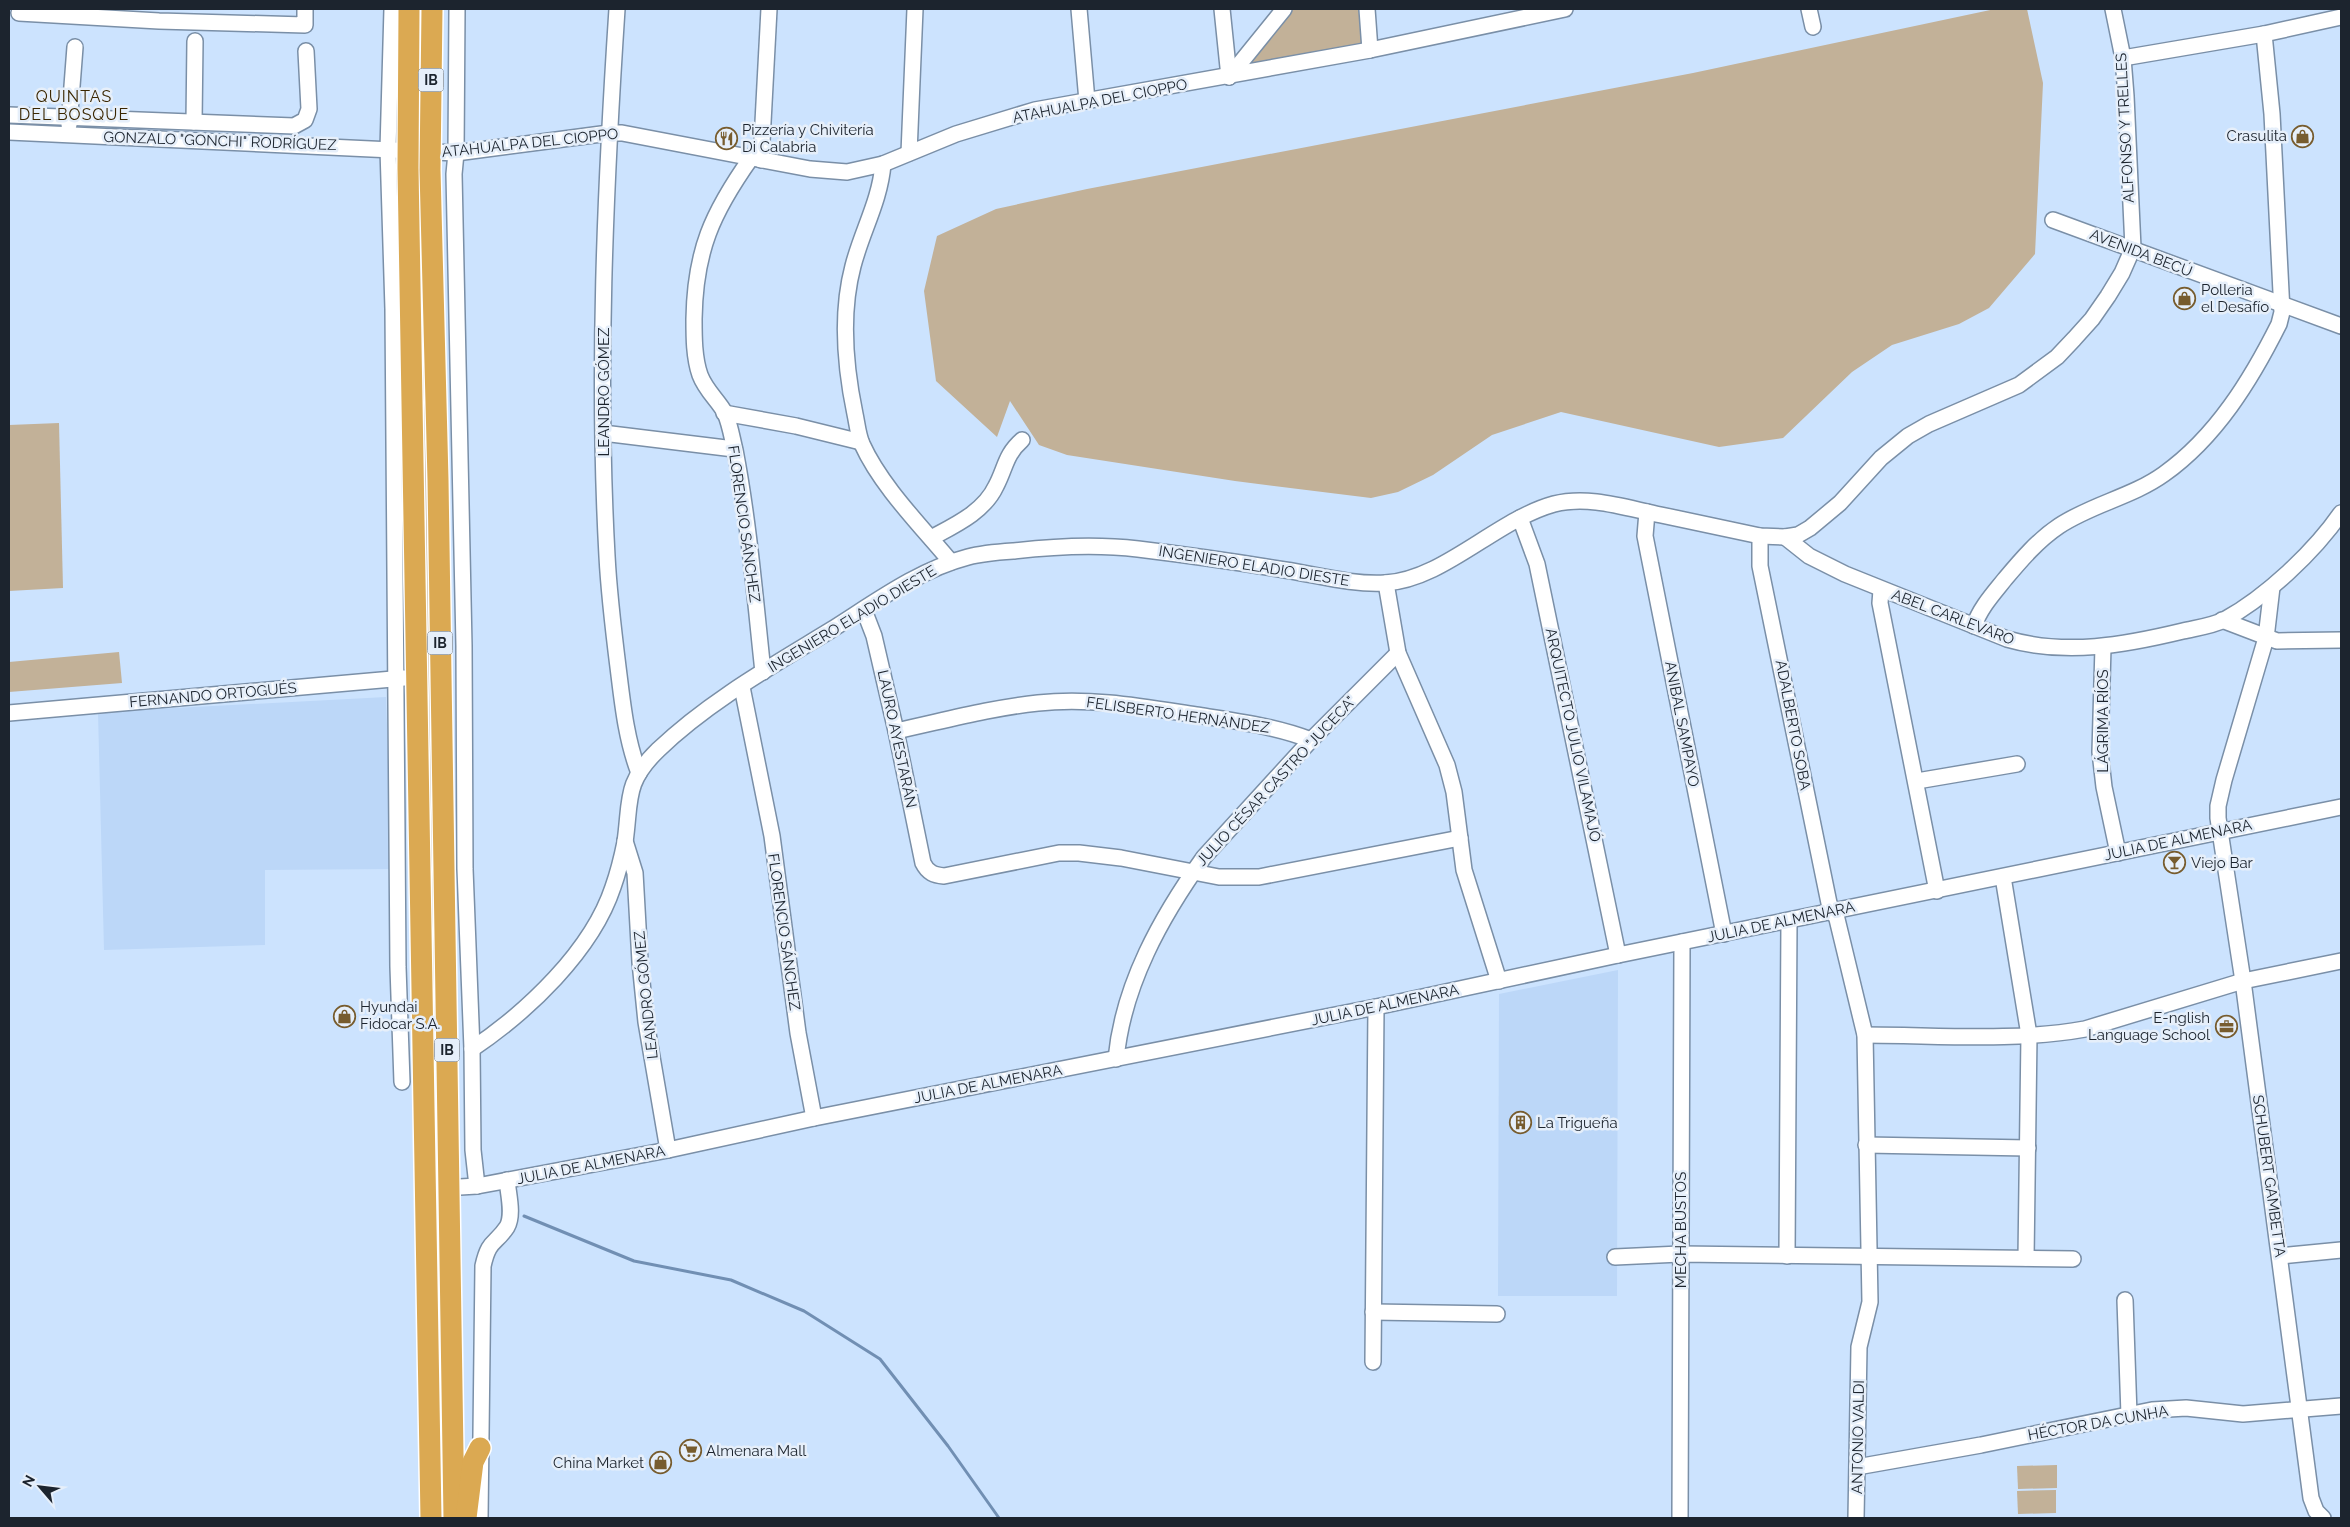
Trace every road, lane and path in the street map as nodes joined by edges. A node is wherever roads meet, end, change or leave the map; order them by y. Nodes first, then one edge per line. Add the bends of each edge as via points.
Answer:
1 (305, 9) edge
2 (392, 9) edge
3 (409, 9) edge
4 (432, 9) edge
5 (457, 9) edge
6 (617, 9) edge
7 (769, 9) edge
8 (915, 9) edge
9 (1079, 9) edge
10 (1222, 9) edge
11 (1284, 9) edge
12 (1367, 9) edge
13 (1565, 9) edge
14 (1809, 9) edge
15 (2113, 9) edge
16 (54, 12) edge
17 (20, 13) dead end
18 (93, 13) edge
19 (2341, 17) edge
20 (1813, 27) dead end
21 (2264, 34) junction
22 (195, 41) dead end
23 (75, 47) dead end
24 (1370, 50) junction
25 (306, 51) dead end
26 (2122, 58) junction
27 (1229, 77) junction
28 (1087, 102) junction
29 (9, 115) edge
30 (69, 117) junction
31 (194, 122) junction
32 (9, 132) edge
33 (609, 132) junction
34 (68, 135) junction
35 (398, 149) junction
36 (431, 152) junction
37 (456, 153) junction
38 (909, 153) junction
39 (756, 159) junction
40 (883, 164) junction
41 (2053, 220) dead end
42 (2133, 248) junction
43 (2281, 305) junction
44 (2341, 326) edge
45 (724, 413) junction
46 (603, 433) junction
47 (1022, 440) dead end
48 (861, 442) junction
49 (734, 449) junction
50 (1646, 512) junction
51 (2341, 513) edge
52 (1520, 518) junction
53 (1760, 536) junction
54 (1785, 537) junction
55 (930, 538) junction
56 (950, 562) junction
57 (1386, 583) junction
58 (2272, 587) junction
59 (1882, 590) junction
60 (864, 610) junction
61 (2222, 620) junction
62 (1974, 626) junction
63 (2266, 638) junction
64 (2341, 640) edge
65 (2103, 647) junction
66 (1398, 653) junction
67 (763, 672) junction
68 (418, 676) junction
69 (396, 680) junction
70 (742, 687) junction
71 (9, 713) edge
72 (896, 731) junction
73 (1311, 740) junction
74 (2017, 764) dead end
75 (638, 773) junction
76 (1917, 781) junction
77 (2341, 807) edge
78 (2220, 831) junction
79 (1460, 838) junction
80 (625, 841) junction
81 (2118, 853) junction
82 (1192, 873) junction
83 (2003, 877) junction
84 (1937, 891) junction
85 (1834, 912) junction
86 (1789, 921) junction
87 (1724, 934) junction
88 (1682, 942) junction
89 (1618, 955) junction
90 (2341, 961) edge
91 (2243, 980) junction
92 (1499, 981) junction
93 (1376, 1007) junction
94 (1865, 1035) junction
95 (2029, 1035) junction
96 (472, 1049) junction
97 (1116, 1059) junction
98 (402, 1082) dead end
99 (814, 1118) junction
100 (1866, 1145) junction
101 (2028, 1148) junction
102 (668, 1150) junction
103 (507, 1180) junction
104 (477, 1186) junction
105 (449, 1188) junction
106 (426, 1189) junction
107 (2341, 1250) edge
108 (1680, 1254) junction
109 (1787, 1256) junction
110 (2280, 1256) junction
111 (1615, 1257) dead end
112 (1869, 1258) junction
113 (2026, 1258) junction
114 (2073, 1259) dead end
115 (2125, 1300) dead end
116 (1373, 1312) junction
117 (1497, 1314) dead end
118 (1373, 1362) dead end
119 (2341, 1406) edge
120 (2300, 1410) junction
121 (2130, 1415) junction
122 (480, 1448) junction
123 (1858, 1467) junction
124 (431, 1518) edge
125 (454, 1518) edge
126 (466, 1518) edge
127 (480, 1518) edge
128 (1680, 1518) edge
129 (1856, 1518) edge
130 (2323, 1518) edge

1 - 18 street via 305,25
2 - 35 street
3 - 35 highway, IB
4 - 36 highway, IB
5 - 37 street
6 - 33 street, LEANDRO GÓMEZ
7 - 39 street, FLORENCIO SÁNCHEZ
8 - 38 street
9 - 28 street
10 - 27 street
11 - 27 street
12 - 24 street
13 - 24 street, ATAHUALPA DEL CIOPPO
14 - 20 street
15 - 26 street, ALFONSO Y TRELLES
16 - 17 street
16 - 18 street
19 - 21 street
21 - 26 street
21 - 43 street via 2272,114
22 - 31 street
23 - 30 street
24 - 27 street, ATAHUALPA DEL CIOPPO
25 - 31 street via 309,109 304,120 294,126
26 - 42 street, ALFONSO Y TRELLES
27 - 28 street, ATAHUALPA DEL CIOPPO
28 - 38 street, ATAHUALPA DEL CIOPPO via 993,121
29 - 30 street
30 - 31 street
30 - 34 street
32 - 34 street, GONZALO "GONCHI" RODRÍGUEZ
33 - 37 street, ATAHUALPA DEL CIOPPO
33 - 39 street, ATAHUALPA DEL CIOPPO via 640,135
33 - 46 street, LEANDRO GÓMEZ
34 - 35 street, GONZALO "GONCHI" RODRÍGUEZ
35 - 36 street, GONZALO "GONCHI" RODRÍGUEZ
35 - 68 highway, IB
35 - 69 street via 393,309
36 - 37 street, ATAHUALPA DEL CIOPPO
36 - 105 highway, IB
37 - 96 street via 464,869
38 - 40 street, ATAHUALPA DEL CIOPPO
39 - 40 street, ATAHUALPA DEL CIOPPO via 847,172
39 - 45 street, FLORENCIO SÁNCHEZ via 716,213 701,252 696,280 696,359 704,385
40 - 48 street via 881,184 853,268 847,300 846,360
41 - 42 street, AVENIDA BECÚ
42 - 43 street, AVENIDA BECÚ
42 - 54 street, INGENIERO ELADIO DIESTE via 2122,273 2092,319 2056,357 2019,385 1908,436 1881,458 1822,519 1798,535
43 - 44 street, AVENIDA BECÚ
43 - 62 street via 2279,324 2268,347 2236,398 2206,437 2163,475 2060,526 2040,541 2018,563 1984,607
45 - 48 street
45 - 49 street, FLORENCIO SÁNCHEZ
46 - 49 street
46 - 75 street, LEANDRO GÓMEZ via 610,603 631,753
47 - 55 street via 1009,454 996,488 982,506
48 - 55 street via 879,474
49 - 67 street, FLORENCIO SÁNCHEZ via 745,510
50 - 52 street, INGENIERO ELADIO DIESTE via 1579,500 1552,505
50 - 53 street, INGENIERO ELADIO DIESTE
50 - 87 street, ANIBAL SAMPAYO via 1647,546
51 - 58 street, ABEL CARLEVARO
52 - 57 street, INGENIERO ELADIO DIESTE via 1435,567
52 - 89 street, ARQUITECTO JULIO VILAMAJÓ via 1537,564
53 - 54 street, INGENIERO ELADIO DIESTE
53 - 85 street, ADALBERTO SOBA via 1760,566 1829,903
54 - 59 street, ABEL CARLEVARO via 1809,556
55 - 56 street
56 - 57 street, INGENIERO ELADIO DIESTE via 1044,547 1093,546 1140,549
56 - 60 street, INGENIERO ELADIO DIESTE
57 - 66 street
58 - 61 street, ABEL CARLEVARO
58 - 63 street, SCHUBERT GAMBETTA
59 - 62 street, ABEL CARLEVARO
59 - 76 street via 1880,603
60 - 67 street, INGENIERO ELADIO DIESTE
60 - 72 street, LAURO AYESTARÁN via 874,636
61 - 63 street
61 - 65 street, ABEL CARLEVARO
62 - 65 street, ABEL CARLEVARO via 2027,645
63 - 64 street via 2277,641
63 - 78 street, SCHUBERT GAMBETTA via 2224,780 2218,806
65 - 81 street, LÁGRIMA RÍOS via 2100,752
66 - 73 street, JULIO CÉSAR CASTRO "JUCECA"
66 - 79 street via 1447,764
67 - 70 street, INGENIERO ELADIO DIESTE
68 - 69 street, FERNANDO ORTOGUÉS
68 - 106 highway, IB
69 - 71 street, FERNANDO ORTOGUÉS
69 - 98 street
70 - 75 street, INGENIERO ELADIO DIESTE via 674,736
70 - 99 street, FLORENCIO SÁNCHEZ via 772,836 798,1033
72 - 73 street, FELISBERTO HERNÁNDEZ via 1020,706 1065,701 1106,702 1177,712 1290,732
72 - 82 street, LAURO AYESTARÁN via 923,863 926,870 936,875 1079,853
73 - 82 street, JULIO CÉSAR CASTRO "JUCECA"
74 - 76 street
75 - 80 street, INGENIERO ELADIO DIESTE via 628,800
76 - 84 street
77 - 78 street, JULIA DE ALMENARA
78 - 81 street, JULIA DE ALMENARA
78 - 91 street, SCHUBERT GAMBETTA
79 - 82 street via 1279,875 1241,878
79 - 92 street via 1464,870
80 - 96 street, INGENIERO ELADIO DIESTE via 614,887 588,937 571,960 520,1011 494,1035
80 - 102 street, LEANDRO GÓMEZ via 635,873 646,1022
81 - 83 street, JULIA DE ALMENARA
82 - 97 street, JULIO CÉSAR CASTRO "JUCECA" via 1158,931 1134,982 1121,1022
83 - 84 street, JULIA DE ALMENARA
83 - 95 street
84 - 85 street, JULIA DE ALMENARA
85 - 86 street, JULIA DE ALMENARA
85 - 94 street, ADALBERTO SOBA
86 - 87 street, JULIA DE ALMENARA
86 - 109 street
87 - 88 street, JULIA DE ALMENARA
88 - 89 street, JULIA DE ALMENARA
88 - 108 street, MECHA BUSTOS
89 - 92 street, JULIA DE ALMENARA
90 - 91 street
91 - 95 street via 2085,1029
91 - 110 street, SCHUBERT GAMBETTA
92 - 93 street, JULIA DE ALMENARA
93 - 97 street, JULIA DE ALMENARA
93 - 116 street
94 - 95 street
94 - 100 street, ADALBERTO SOBA
95 - 101 street
96 - 104 street via 472,1150
97 - 99 street, JULIA DE ALMENARA
99 - 102 street, JULIA DE ALMENARA
100 - 101 street
100 - 112 street, ANTONIO VALDI
101 - 113 street
102 - 103 street, JULIA DE ALMENARA
103 - 104 street, JULIA DE ALMENARA
103 - 122 street via 510,1217 507,1226 489,1245 483,1266
104 - 105 street, JULIA DE ALMENARA
105 - 106 street, JULIA DE ALMENARA
105 - 125 highway, IB
106 - 124 highway, IB
107 - 110 street
108 - 109 street
108 - 111 street
108 - 128 street, MECHA BUSTOS
109 - 112 street
110 - 120 street, SCHUBERT GAMBETTA
112 - 113 street
112 - 123 street, ANTONIO VALDI via 1870,1302 1859,1347
113 - 114 street
115 - 121 street
116 - 117 street
116 - 118 street
119 - 120 street, HÉCTOR DA CUNHA
120 - 121 street, HÉCTOR DA CUNHA via 2243,1414 2186,1408
120 - 130 street, SCHUBERT GAMBETTA via 2311,1498
121 - 123 street, HÉCTOR DA CUNHA
122 - 126 highway via 473,1462
122 - 127 street
123 - 129 street, ANTONIO VALDI

